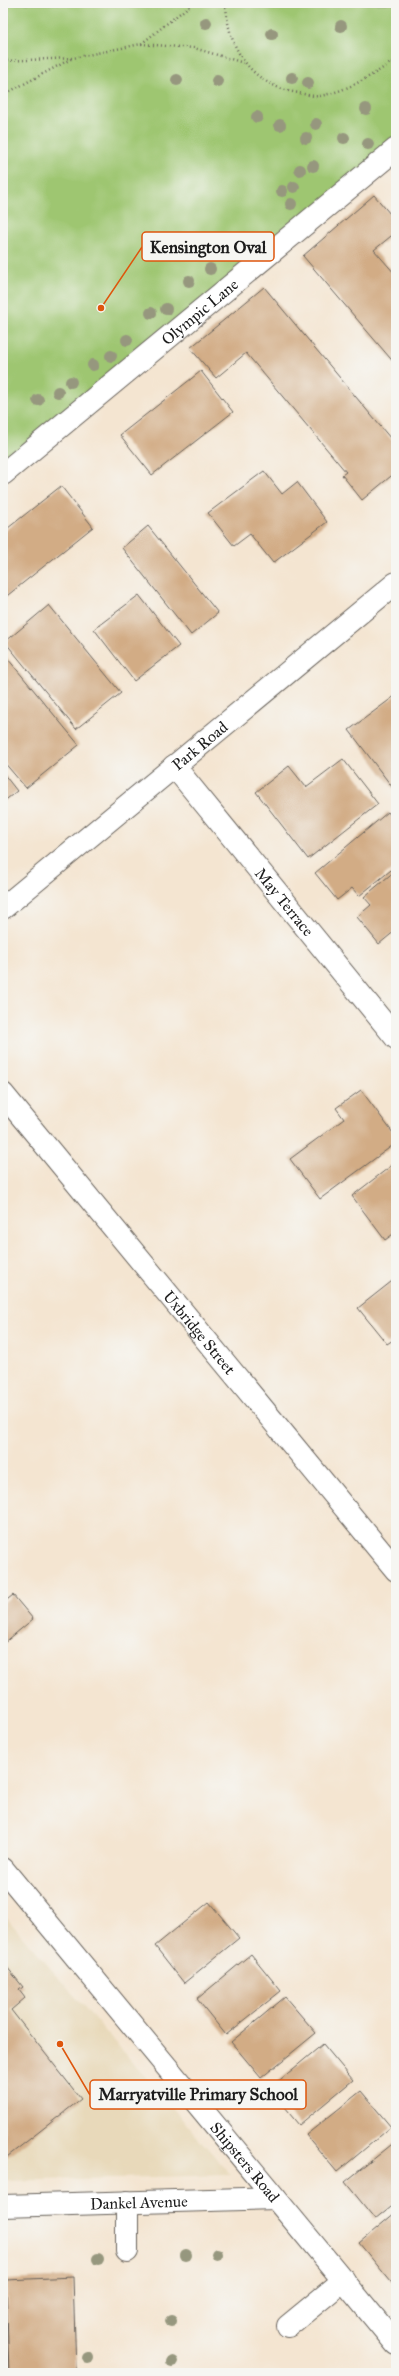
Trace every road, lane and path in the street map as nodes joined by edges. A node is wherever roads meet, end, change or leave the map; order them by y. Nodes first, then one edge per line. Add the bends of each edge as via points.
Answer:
1 (193, 3) edge
2 (226, 3) edge
3 (141, 44) junction
4 (73, 58) junction
5 (396, 59) edge
6 (3, 61) edge
7 (244, 63) junction
8 (3, 95) edge
9 (396, 149) edge
10 (3, 474) edge
11 (396, 583) edge
12 (174, 766) junction
13 (3, 908) edge
14 (396, 1038) edge
15 (3, 1094) edge
16 (396, 1570) edge
17 (3, 1869) edge
18 (275, 2198) junction
19 (127, 2202) junction
20 (3, 2206) edge
21 (128, 2251) dead end
22 (344, 2280) junction
23 (288, 2326) dead end
24 (396, 2344) edge

1 - 3 path via 176,19
2 - 7 path via 232,42
3 - 4 path
3 - 7 path via 194,48
4 - 6 path
4 - 8 path
5 - 7 path via 349,87 318,96 286,91 257,75
9 - 10 street, Olympic Lane
11 - 12 street, Park Road
12 - 13 street, Park Road
12 - 14 street, May Terrace
15 - 16 street, Uxbridge Street
17 - 18 street, Shipsters Road
18 - 19 street, Dankel Avenue
18 - 22 street, Shipsters Road
19 - 20 street, Dankel Avenue
19 - 21 street
22 - 23 street
22 - 24 street, Shipsters Road

